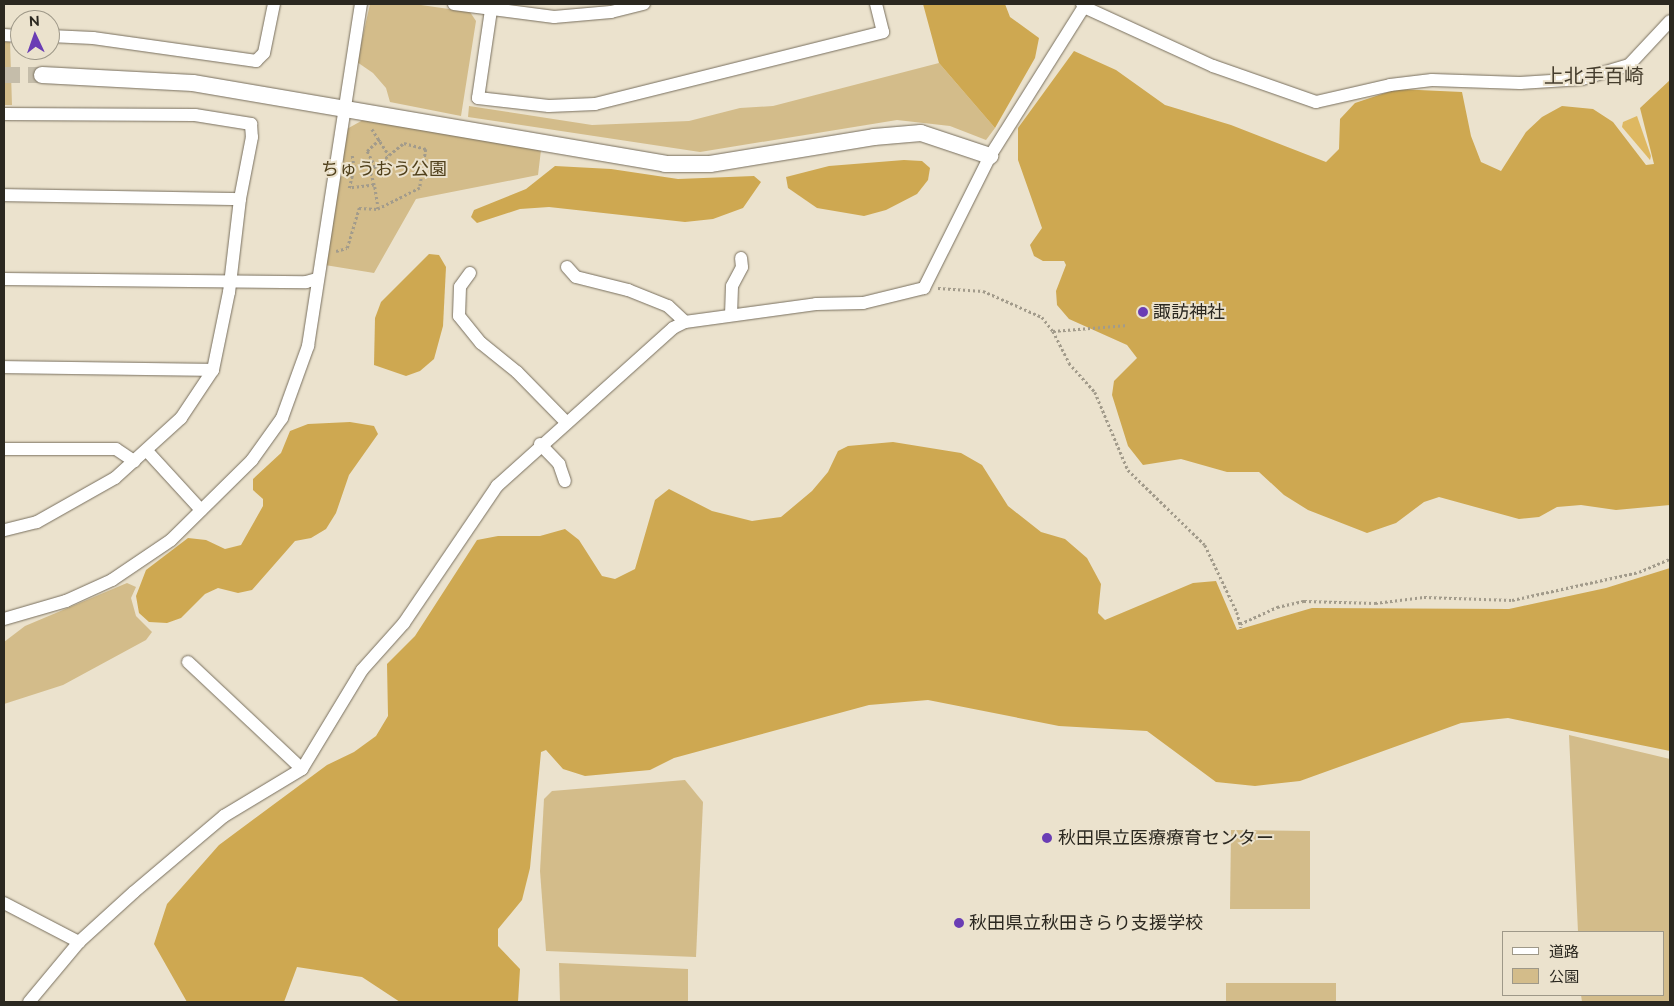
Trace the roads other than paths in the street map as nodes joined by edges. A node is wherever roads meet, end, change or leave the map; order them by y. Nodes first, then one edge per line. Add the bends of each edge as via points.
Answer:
1 (274, 4) edge
2 (361, 4) edge
3 (454, 4) edge
4 (644, 4) edge
5 (876, 4) edge
6 (1083, 6) edge
7 (610, 8) edge
8 (491, 10) junction
9 (1670, 21) edge
10 (60, 36) edge
11 (42, 75) tunnel mouth
12 (343, 107) junction
13 (4, 114) edge
14 (990, 156) junction
15 (4, 195) edge
16 (240, 198) junction
17 (741, 258) dead end
18 (567, 267) dead end
19 (470, 273) dead end
20 (4, 279) edge
21 (317, 279) junction
22 (230, 281) junction
23 (731, 315) junction
24 (685, 322) junction
25 (4, 367) edge
26 (213, 370) junction
27 (567, 422) junction
28 (540, 444) junction
29 (4, 450) edge
30 (147, 451) junction
31 (134, 461) junction
32 (565, 481) dead end
33 (201, 510) junction
34 (4, 530) edge
35 (4, 619) edge
36 (188, 662) dead end
37 (302, 769) junction
38 (4, 903) edge
39 (79, 942) junction
40 (29, 1002) edge

1 - 10 street via 264,53 256,61 93,38
2 - 12 street
3 - 8 street
4 - 7 street
5 - 8 street via 883,32 595,104 550,106 478,98
6 - 9 street via 1213,66 1316,102 1390,85 1432,80 1520,83 1582,79 1629,65
6 - 14 street
7 - 8 street via 554,17
11 - 12 street via 193,83
12 - 14 street via 666,164 710,164 874,137 921,133
12 - 21 street
13 - 16 street via 195,116 251,124 252,137
14 - 23 street via 924,288 863,303 828,302
15 - 16 street
16 - 22 street
17 - 23 street via 742,266 732,286
18 - 24 street via 576,277 628,290 668,306
19 - 27 street via 460,287 459,316 480,343 517,372
20 - 22 street
21 - 22 street
21 - 33 street via 308,346 282,418 252,460
22 - 26 street
23 - 24 street
24 - 27 street via 672,328
25 - 26 street
26 - 30 street via 181,418
27 - 28 street
28 - 32 street via 559,464
28 - 37 street via 497,486 404,623 372,655
29 - 31 street via 116,449
30 - 31 street
30 - 33 street
31 - 34 street via 115,478 37,522
33 - 35 street via 171,540 112,580 66,601
36 - 37 street
37 - 39 street via 224,816
38 - 39 street
39 - 40 street

